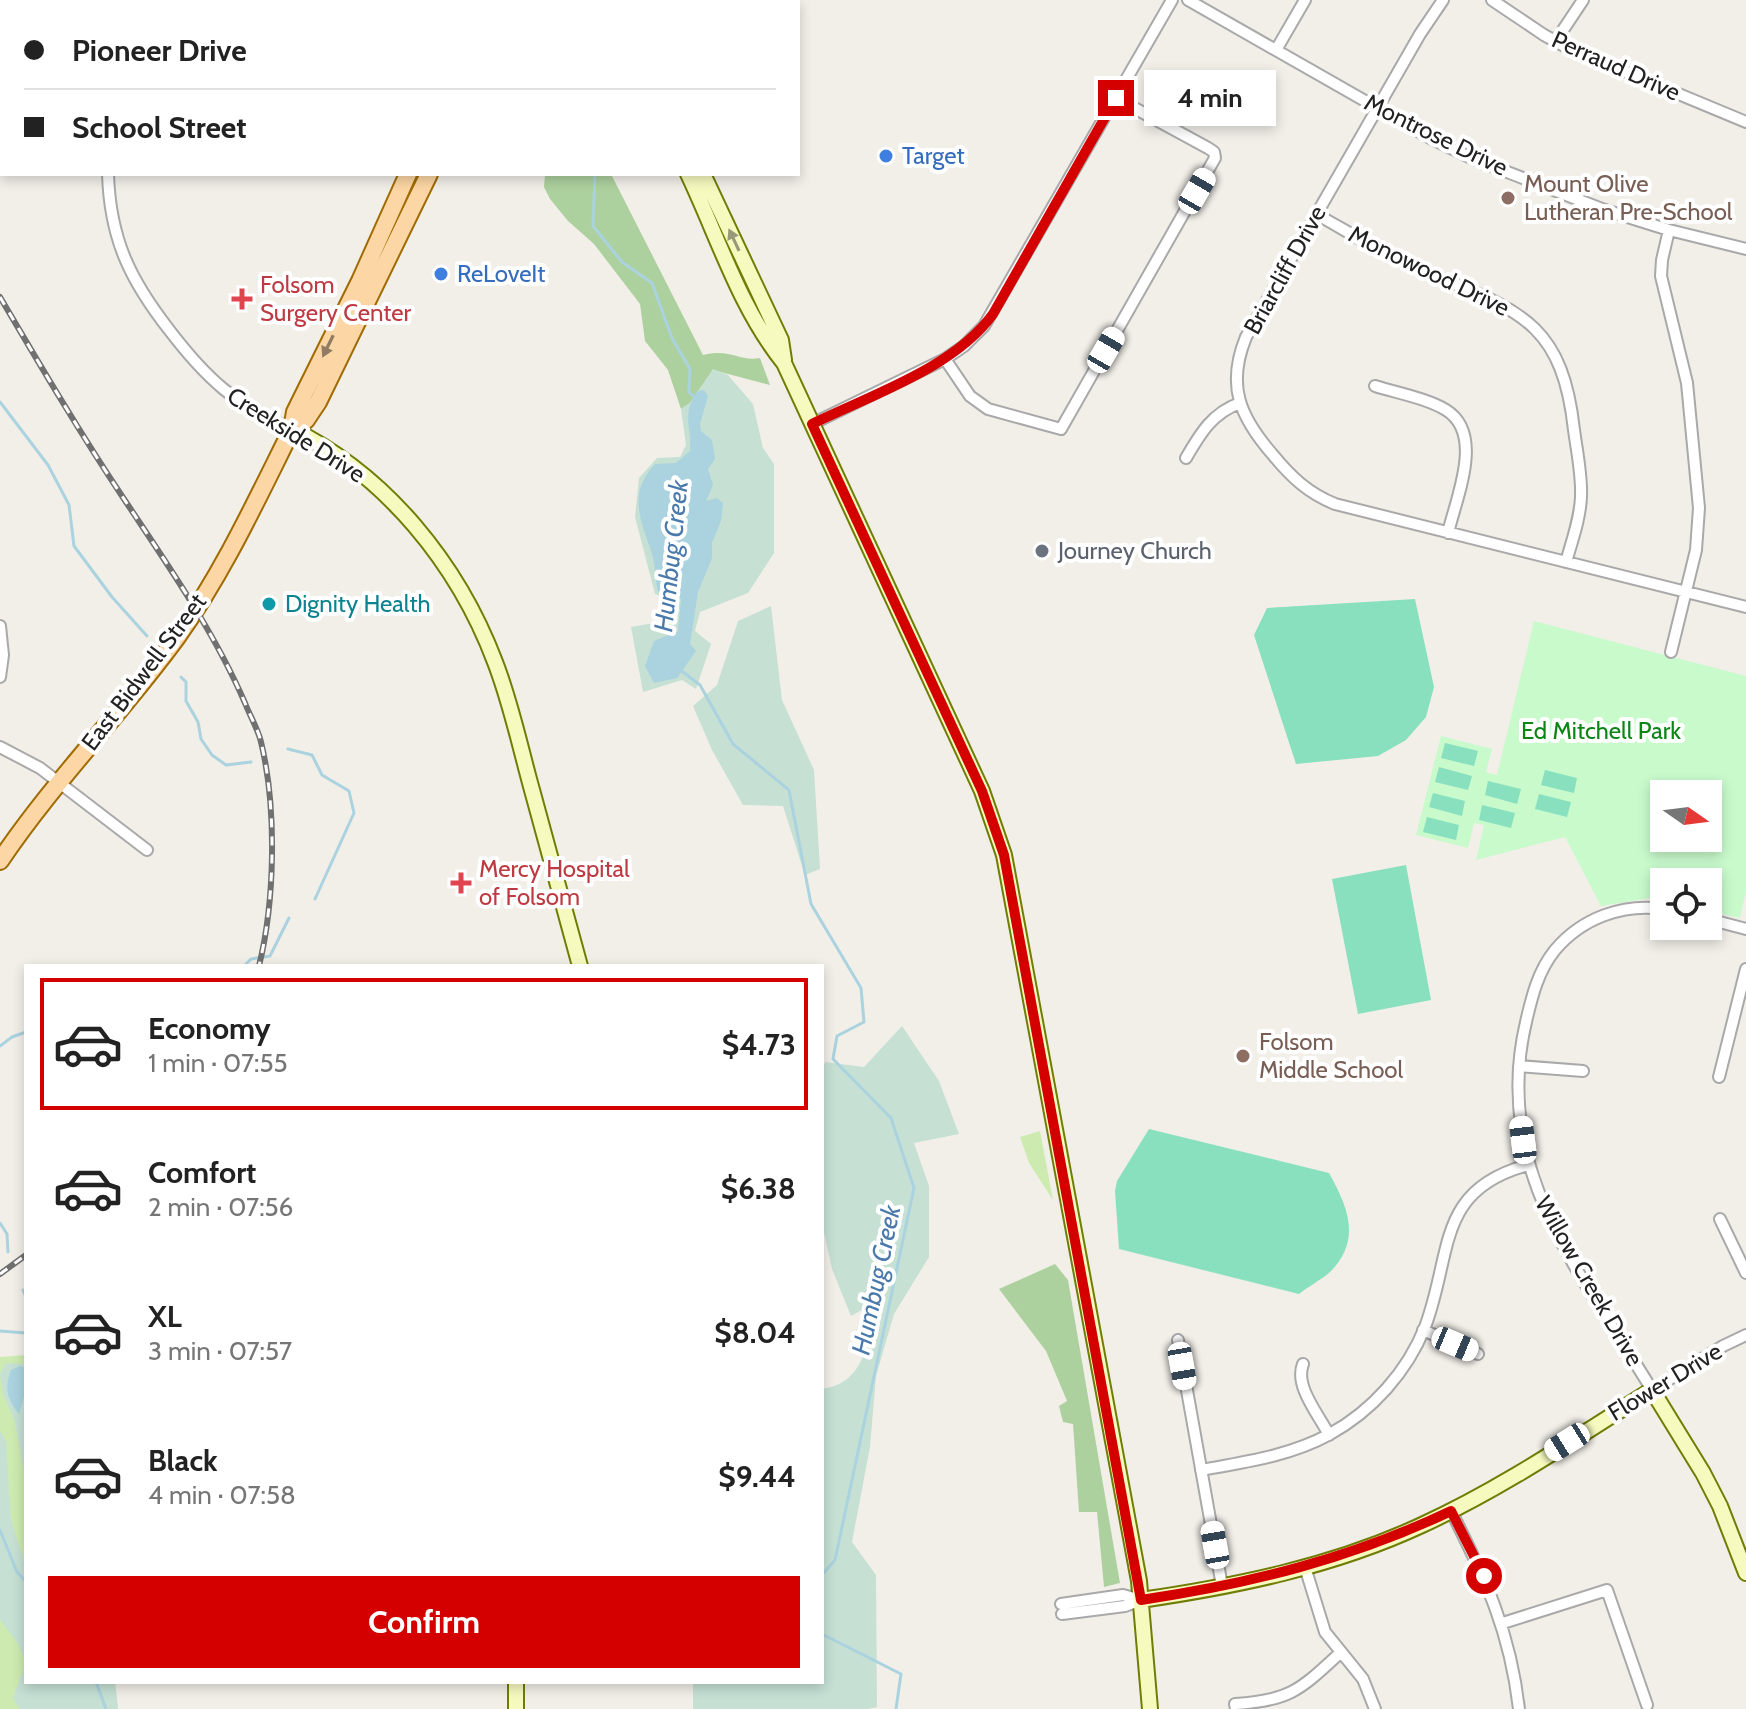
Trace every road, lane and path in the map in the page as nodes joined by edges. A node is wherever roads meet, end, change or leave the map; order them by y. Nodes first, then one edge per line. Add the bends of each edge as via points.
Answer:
1 (1172, 0) edge
2 (1188, 0) edge
3 (1305, 0) edge
4 (1443, 0) edge
5 (1492, 0) edge
6 (1583, 0) edge
7 (1555, 42) junction
8 (1276, 50) junction
9 (1116, 98) junction
10 (1377, 108) junction
11 (1746, 122) edge
12 (108, 176) edge
13 (414, 176) edge
14 (415, 176) edge
15 (689, 176) edge
16 (704, 176) edge
17 (1316, 214) junction
18 (1669, 230) junction
19 (1746, 249) edge
20 (731, 268) junction
21 (770, 316) junction
22 (945, 359) junction
23 (784, 363) junction
24 (1375, 386) dead end
25 (1240, 403) junction
26 (812, 424) junction
27 (292, 429) junction
28 (1186, 458) dead end
29 (1448, 533) junction
30 (1566, 562) junction
31 (1686, 592) junction
32 (1746, 607) edge
33 (0, 626) edge
34 (1671, 652) dead end
35 (0, 677) edge
36 (0, 747) edge
37 (59, 783) junction
38 (147, 850) dead end
39 (0, 861) edge
40 (1650, 909) edge
41 (1722, 923) edge
42 (1746, 929) edge
43 (579, 964) edge
44 (1746, 969) edge
45 (1519, 1066) junction
46 (1583, 1071) dead end
47 (1719, 1077) dead end
48 (1528, 1165) junction
49 (1720, 1219) dead end
50 (1746, 1273) edge
51 (1423, 1330) junction
52 (1746, 1335) edge
53 (1178, 1340) dead end
54 (1478, 1354) dead end
55 (1303, 1364) dead end
56 (1652, 1390) junction
57 (1329, 1435) junction
58 (1201, 1470) junction
59 (1451, 1511) junction
60 (1305, 1567) junction
61 (1746, 1573) edge
62 (1222, 1586) junction
63 (1141, 1600) junction
64 (1062, 1609) dead end
65 (1503, 1623) junction
66 (1340, 1653) junction
67 (516, 1684) edge
68 (1647, 1705) dead end
69 (516, 1709) edge
70 (1150, 1709) edge
71 (1236, 1709) edge
72 (1375, 1709) edge
73 (1519, 1709) edge

1 - 9 street
2 - 8 street, Montrose Drive
3 - 8 street
4 - 10 street, Briarcliff Drive
5 - 7 street, Perraud Drive
6 - 7 street
7 - 11 street, Perraud Drive
8 - 10 street, Montrose Drive
9 - 22 street via 993,314 975,337
9 - 22 street via 1208,148 1215,158 1061,429 988,409 970,396
10 - 17 street, Briarcliff Drive
10 - 18 street, Montrose Drive via 1469,157
12 - 27 street, Creekside Drive via 120,248 147,301 225,393
13 -> 27 main road, East Bidwell Street via 295,412
14 - 27 main road, East Bidwell Street via 379,277 318,402
15 - 20 main road
21 -> 16 main road
17 - 25 street, Briarcliff Drive via 1241,349 1236,375
17 - 30 street, Monowood Drive via 1393,257 1502,303 1550,348 1571,402 1581,488
18 - 19 street, Montrose Drive
18 - 31 street via 1661,276 1683,360 1699,500 1696,550
20 - 21 main road via 743,279 762,316
20 - 23 main road via 757,324
21 - 23 main road
22 - 26 street
23 - 26 main road
24 - 29 street via 1441,408 1461,425 1467,451
25 - 28 street via 1207,424
25 - 29 street, Briarcliff Drive via 1253,432 1308,491 1335,504
26 - 63 main road via 982,791 1004,855
27 - 37 main road, East Bidwell Street via 178,635
27 - 43 main road, Creekside Drive via 352,465 389,497 468,602 507,699
29 - 30 street, Briarcliff Drive
30 - 31 street, Briarcliff Drive
31 - 32 street, Briarcliff Drive
31 - 34 street
33 - 35 street
36 - 37 street via 26,758
37 - 38 street
37 - 39 main road, East Bidwell Street
40 - 45 street, Willow Creek Drive via 1602,916 1561,943 1533,993
41 - 42 street
44 - 47 street
45 - 46 street
45 - 48 street, Willow Creek Drive
48 - 51 street via 1487,1180 1462,1205
48 - 56 street, Willow Creek Drive via 1555,1233
49 - 50 street
51 - 54 street
51 - 57 street via 1388,1387
52 - 56 street, Flower Drive
53 - 58 street
55 - 57 street via 1301,1383
56 - 59 main road, Flower Drive
56 - 61 main road, Willow Creek Drive via 1720,1506
57 - 58 street via 1289,1452
58 - 62 street
59 - 60 main road, Flower Drive via 1382,1542
59 - 65 street
60 - 62 main road, Flower Drive
60 - 66 street via 1321,1624
62 - 63 main road, Flower Drive
63 - 64 street, Flower Drive via 1125,1606
63 - 70 main road
65 - 68 street via 1607,1590
65 - 73 street
66 - 71 street via 1291,1694 1235,1704
66 - 72 street via 1363,1679
67 - 69 main road

